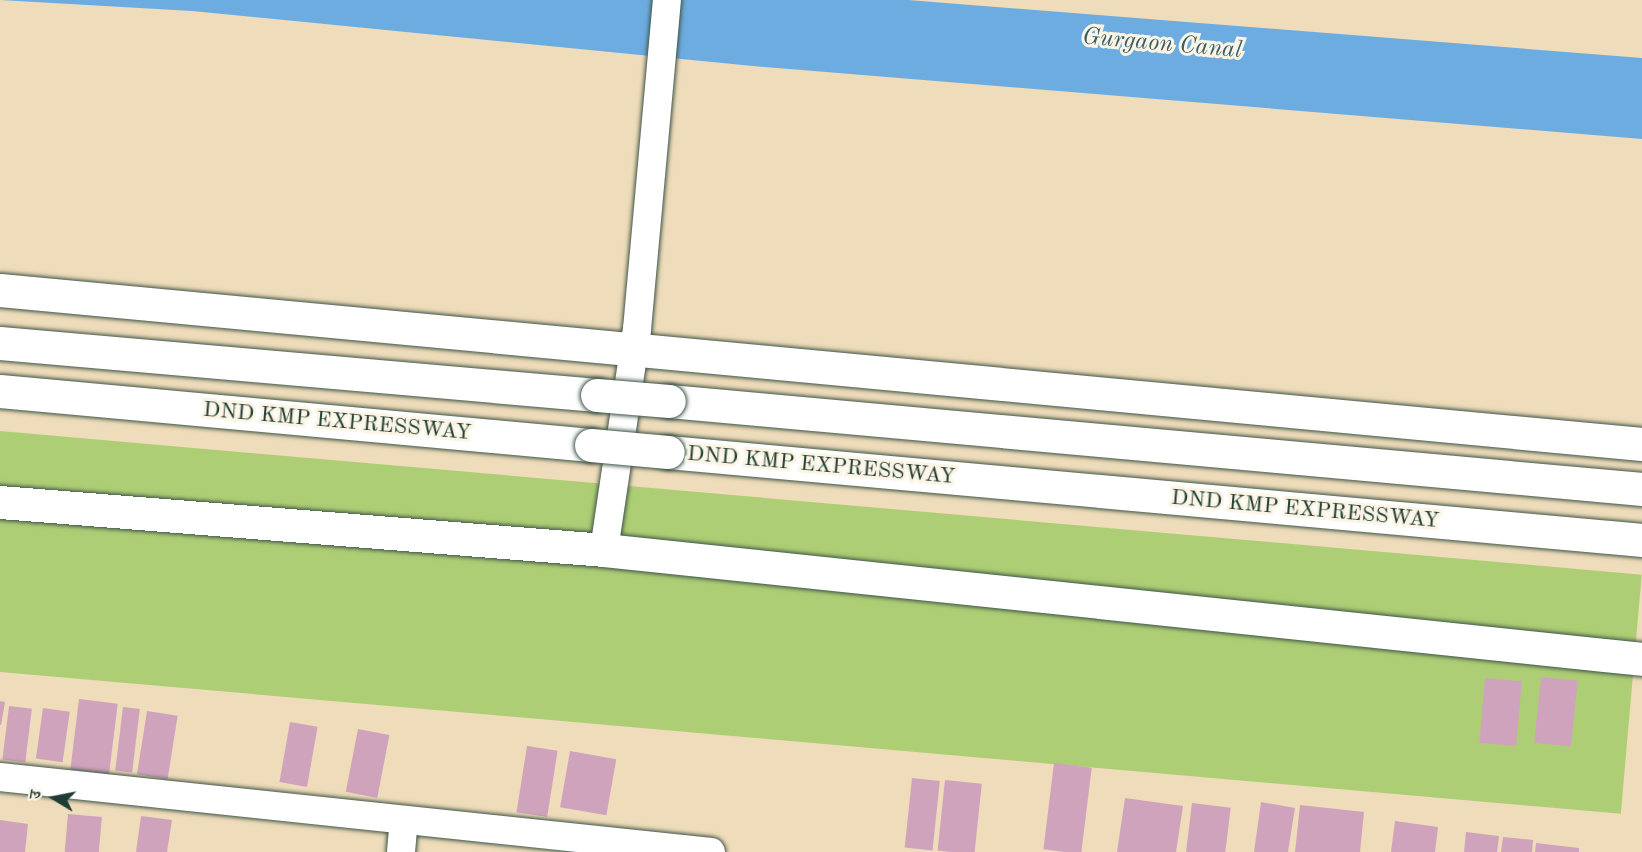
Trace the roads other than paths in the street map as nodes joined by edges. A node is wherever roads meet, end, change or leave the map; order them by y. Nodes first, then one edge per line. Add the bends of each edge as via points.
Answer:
1 (666, 0) edge
2 (0, 290) edge
3 (635, 338) junction
4 (0, 343) edge
5 (0, 391) edge
6 (1642, 444) edge
7 (1642, 489) edge
8 (0, 502) edge
9 (1642, 540) edge
10 (604, 550) junction
11 (1642, 659) edge
12 (0, 777) edge
13 (404, 820) junction
14 (401, 852) edge
15 (711, 852) edge

1 - 3 street
2 - 3 main road
3 - 6 main road
3 - 10 street
4 - 7 main road, bridge
5 - 9 main road, DND KMP EXPRESSWAY, bridge
8 - 10 main road
10 - 11 main road
12 - 13 street
13 - 14 street
13 - 15 street

